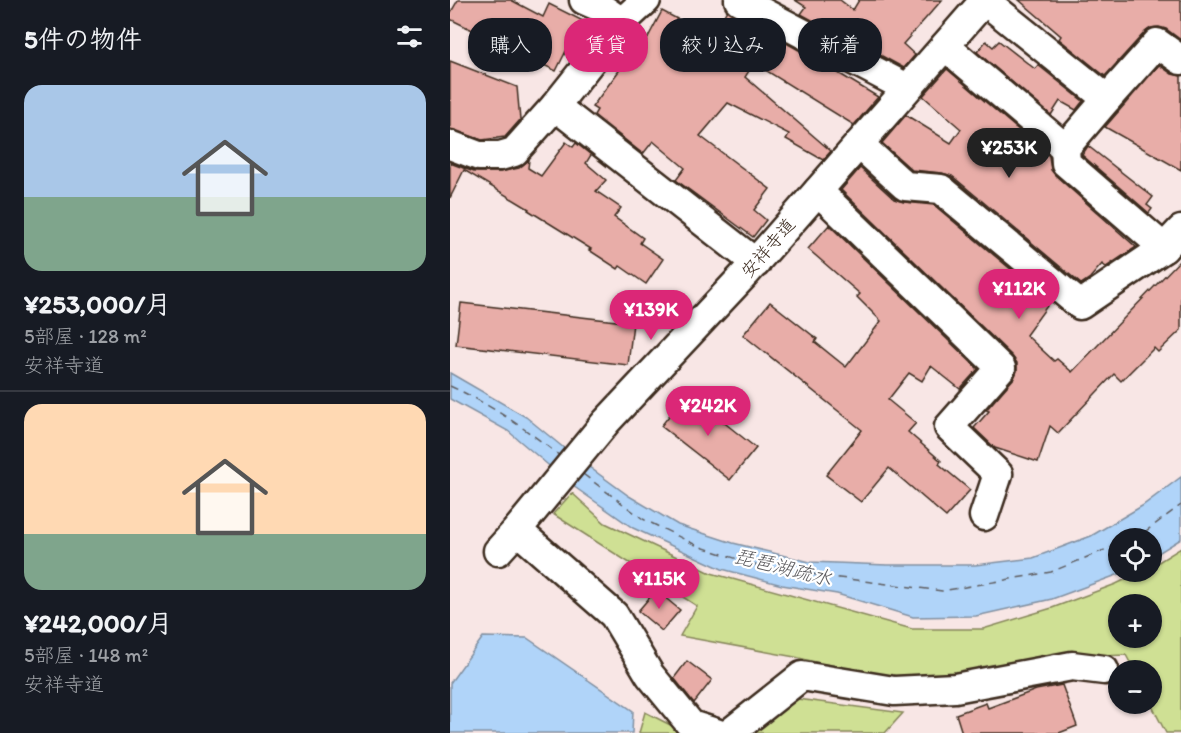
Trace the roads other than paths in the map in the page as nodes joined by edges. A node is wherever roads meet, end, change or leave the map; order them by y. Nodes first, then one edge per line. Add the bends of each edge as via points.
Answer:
1 (584, 0) edge
2 (646, 0) edge
3 (739, 0) edge
4 (985, 0) edge
5 (616, 18) edge
6 (626, 18) edge
7 (945, 46) junction
8 (1181, 60) edge
9 (582, 72) edge
10 (907, 88) junction
11 (1107, 99) junction
12 (555, 106) junction
13 (859, 144) junction
14 (450, 145) edge
15 (1065, 148) junction
16 (818, 191) junction
17 (1173, 239) edge
18 (756, 262) junction
19 (984, 516) dead end
20 (517, 530) junction
21 (498, 551) dead end
22 (1104, 670) dead end
23 (716, 733) edge
24 (730, 733) edge

1 - 5 street
2 - 6 street
3 - 10 street
4 - 7 street, 安祥寺道
4 - 11 street
7 - 10 street, 安祥寺道
7 - 15 street
8 - 11 street via 1157,43
9 - 12 street
10 - 13 street, 安祥寺道
11 - 15 street
12 - 14 street via 514,152 479,156
12 - 18 street
13 - 16 street, 安祥寺道
13 - 17 street via 905,186 941,189 1080,305
15 - 17 street via 1066,163
16 - 18 street, 安祥寺道
16 - 19 street via 1001,368 950,427 998,474
18 - 20 street, 安祥寺道 via 606,422
20 - 21 street, 安祥寺道
20 - 23 street via 614,615 650,675 691,725
22 - 24 street via 1072,666 955,688 894,691 802,676

